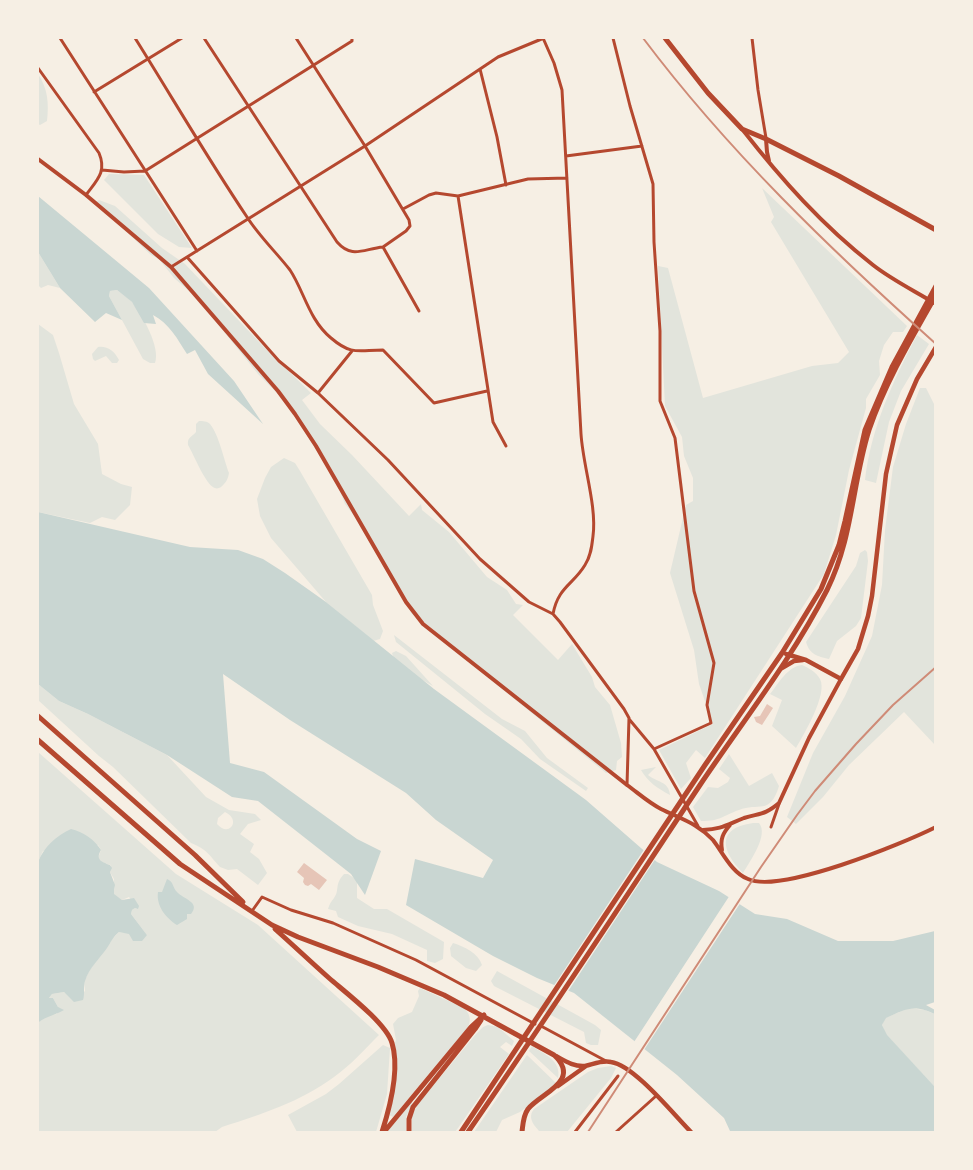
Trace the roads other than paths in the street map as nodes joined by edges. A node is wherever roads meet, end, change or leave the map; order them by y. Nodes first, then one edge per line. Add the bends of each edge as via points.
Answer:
1 (60, 38) edge
2 (135, 38) edge
3 (182, 38) edge
4 (204, 38) edge
5 (296, 38) edge
6 (356, 38) edge
7 (543, 38) edge
8 (613, 38) edge
9 (665, 38) edge
10 (752, 38) edge
11 (352, 39) edge
12 (148, 59) junction
13 (314, 66) junction
14 (38, 68) edge
15 (480, 69) junction
16 (94, 92) junction
17 (248, 107) junction
18 (742, 129) junction
19 (198, 138) junction
20 (766, 139) junction
21 (365, 146) junction
22 (642, 146) junction
23 (566, 156) junction
24 (38, 159) edge
25 (771, 165) junction
26 (102, 170) junction
27 (145, 171) junction
28 (567, 178) junction
29 (506, 185) junction
30 (299, 187) junction
31 (86, 195) junction
32 (458, 196) junction
33 (403, 209) junction
34 (248, 219) junction
35 (935, 229) edge
36 (383, 247) junction
37 (197, 251) junction
38 (187, 258) junction
39 (171, 267) junction
40 (935, 288) edge
41 (936, 296) edge
42 (936, 304) edge
43 (419, 311) dead end
44 (904, 348) junction
45 (934, 349) edge
46 (352, 351) junction
47 (487, 391) junction
48 (318, 394) junction
49 (506, 446) dead end
50 (554, 614) junction
51 (782, 653) junction
52 (789, 656) junction
53 (806, 660) junction
54 (776, 674) junction
55 (841, 679) junction
56 (38, 716) edge
57 (629, 718) junction
58 (38, 740) edge
59 (654, 749) junction
60 (627, 785) junction
61 (779, 803) junction
62 (732, 824) junction
63 (698, 826) junction
64 (771, 827) dead end
65 (936, 827) edge
66 (702, 830) junction
67 (723, 852) junction
68 (252, 911) junction
69 (265, 920) junction
70 (484, 1014) junction
71 (554, 1055) junction
72 (606, 1061) junction
73 (588, 1065) junction
74 (618, 1076) dead end
75 (556, 1087) junction
76 (656, 1096) junction
77 (383, 1132) edge
78 (409, 1132) edge
79 (463, 1132) edge
80 (522, 1132) edge
81 (575, 1132) edge
82 (616, 1132) edge
83 (691, 1132) edge

1 - 16 street
2 - 12 street
3 - 12 street
4 - 17 street
5 - 13 street
6 - 11 street
7 - 15 street via 498,57
7 - 23 street via 562,90
8 - 22 street
9 - 18 main road via 708,94
10 - 20 street
11 - 13 street
12 - 16 street
12 - 19 street
13 - 17 street
13 - 21 street
14 - 26 street via 99,153
15 - 21 street
15 - 29 street
16 - 27 street
17 - 19 street
17 - 30 street
18 - 20 main road
18 - 25 street
19 - 27 street
19 - 34 street
20 - 25 street
20 - 35 main road
21 - 30 street
21 - 33 street
22 - 23 street
22 - 59 street via 653,184 660,401 675,438 694,591 714,663 707,705 711,724
23 - 28 street
24 - 31 street
25 - 42 street via 823,221 874,266
26 - 27 street
26 - 31 street
27 - 37 street
28 - 29 street via 528,179
28 - 50 street via 582,454 594,535 585,565 559,595
29 - 32 street
30 - 34 street
30 - 36 street via 343,250 358,252
31 - 39 street
32 - 33 street via 429,195
32 - 47 street
33 - 36 street via 410,226
34 - 37 street
34 - 46 street via 291,272 318,324 330,337
36 - 43 street
37 - 38 street
38 - 39 street
38 - 48 street via 279,361
39 - 60 street via 295,414 406,602 423,624
40 - 44 main road
41 - 44 main road
44 - 51 main road via 880,392 865,430 846,520 829,572
44 - 52 main road via 869,430 851,521 835,573
45 - 55 main road via 897,425 886,474 868,616 858,649
46 - 47 street via 383,350 434,403
46 - 48 street
47 - 49 street via 493,422
48 - 50 street via 388,460 480,559 529,602
50 - 57 street
51 - 52 main road
51 - 79 main road
52 - 53 main road
52 - 54 main road
53 - 54 main road via 787,664
53 - 55 main road
54 - 79 main road via 522,1055
55 - 61 street
56 - 68 main road via 195,855
57 - 59 street
57 - 60 street
58 - 68 main road via 180,864
59 - 63 street
60 - 63 street via 660,808
61 - 62 street via 770,811
61 - 64 street
62 - 66 street
62 - 67 street via 723,833
63 - 66 street
65 - 67 street via 861,859 772,882 747,879 734,869
66 - 67 street
68 - 69 main road
68 - 72 street via 262,897 291,910 333,922 434,969
69 - 70 main road via 298,938 432,989
69 - 77 main road via 389,1036 394,1053 393,1077
70 - 71 main road
70 - 77 main road
70 - 78 main road via 413,1107
71 - 73 main road via 572,1064
71 - 75 main road via 563,1072
72 - 73 main road
72 - 76 main road via 627,1068
73 - 75 main road
74 - 81 street
75 - 80 main road via 526,1112
76 - 82 street
76 - 83 main road

